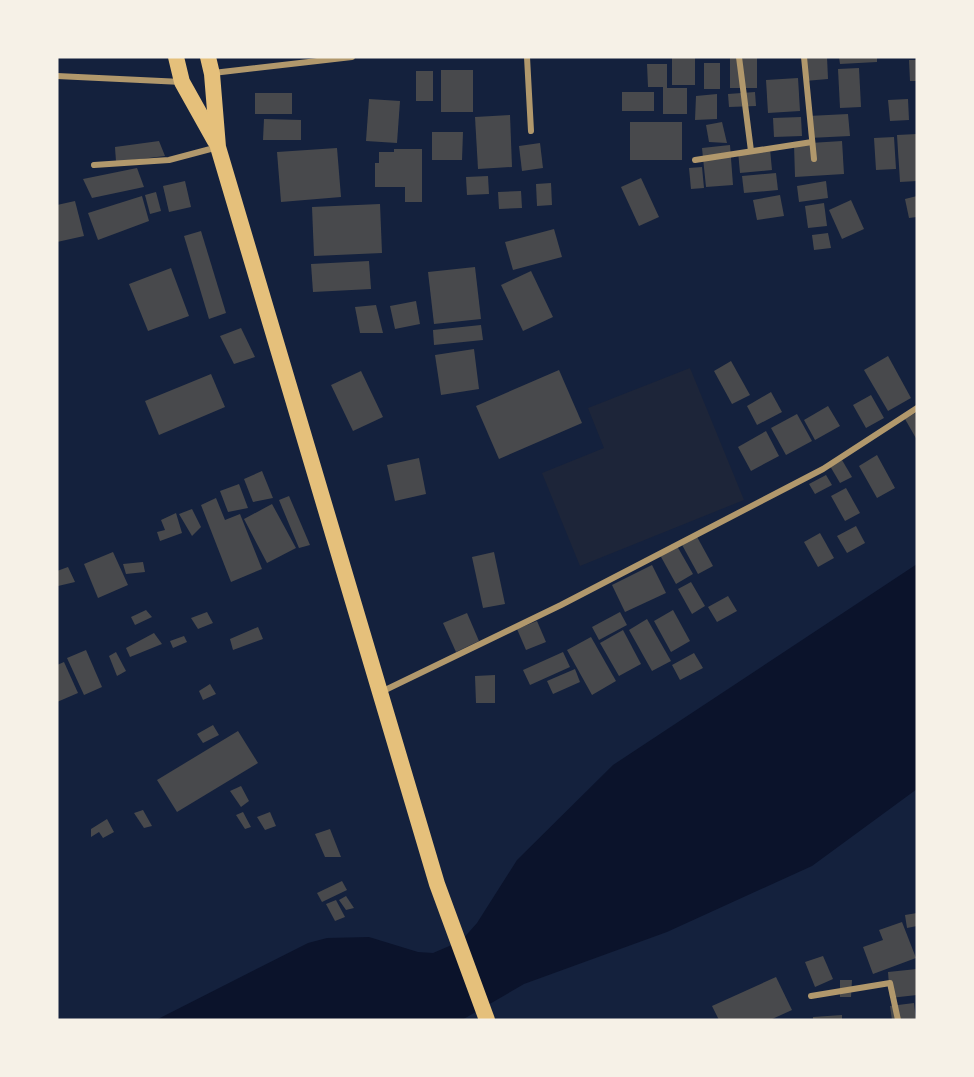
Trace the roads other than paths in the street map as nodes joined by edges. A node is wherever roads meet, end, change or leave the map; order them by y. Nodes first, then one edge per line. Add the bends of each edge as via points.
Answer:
1 (176, 57) edge
2 (352, 57) edge
3 (527, 57) edge
4 (739, 57) edge
5 (804, 57) edge
6 (210, 65) edge
7 (57, 76) edge
8 (182, 82) junction
9 (531, 131) dead end
10 (812, 142) junction
11 (218, 147) junction
12 (751, 151) junction
13 (814, 159) dead end
14 (695, 160) dead end
15 (94, 165) dead end
16 (917, 408) edge
17 (380, 692) junction
18 (811, 996) dead end
19 (487, 1020) edge
20 (898, 1020) edge

1 - 8 highway
2 - 6 street
3 - 9 street
4 - 12 street
5 - 10 street
6 - 11 highway
7 - 8 street
8 - 11 highway
10 - 12 street
10 - 13 street
11 - 15 street via 169,160
11 - 17 highway
12 - 14 street
16 - 17 street via 823,469 561,605
17 - 19 highway via 437,884
18 - 20 street via 890,983

